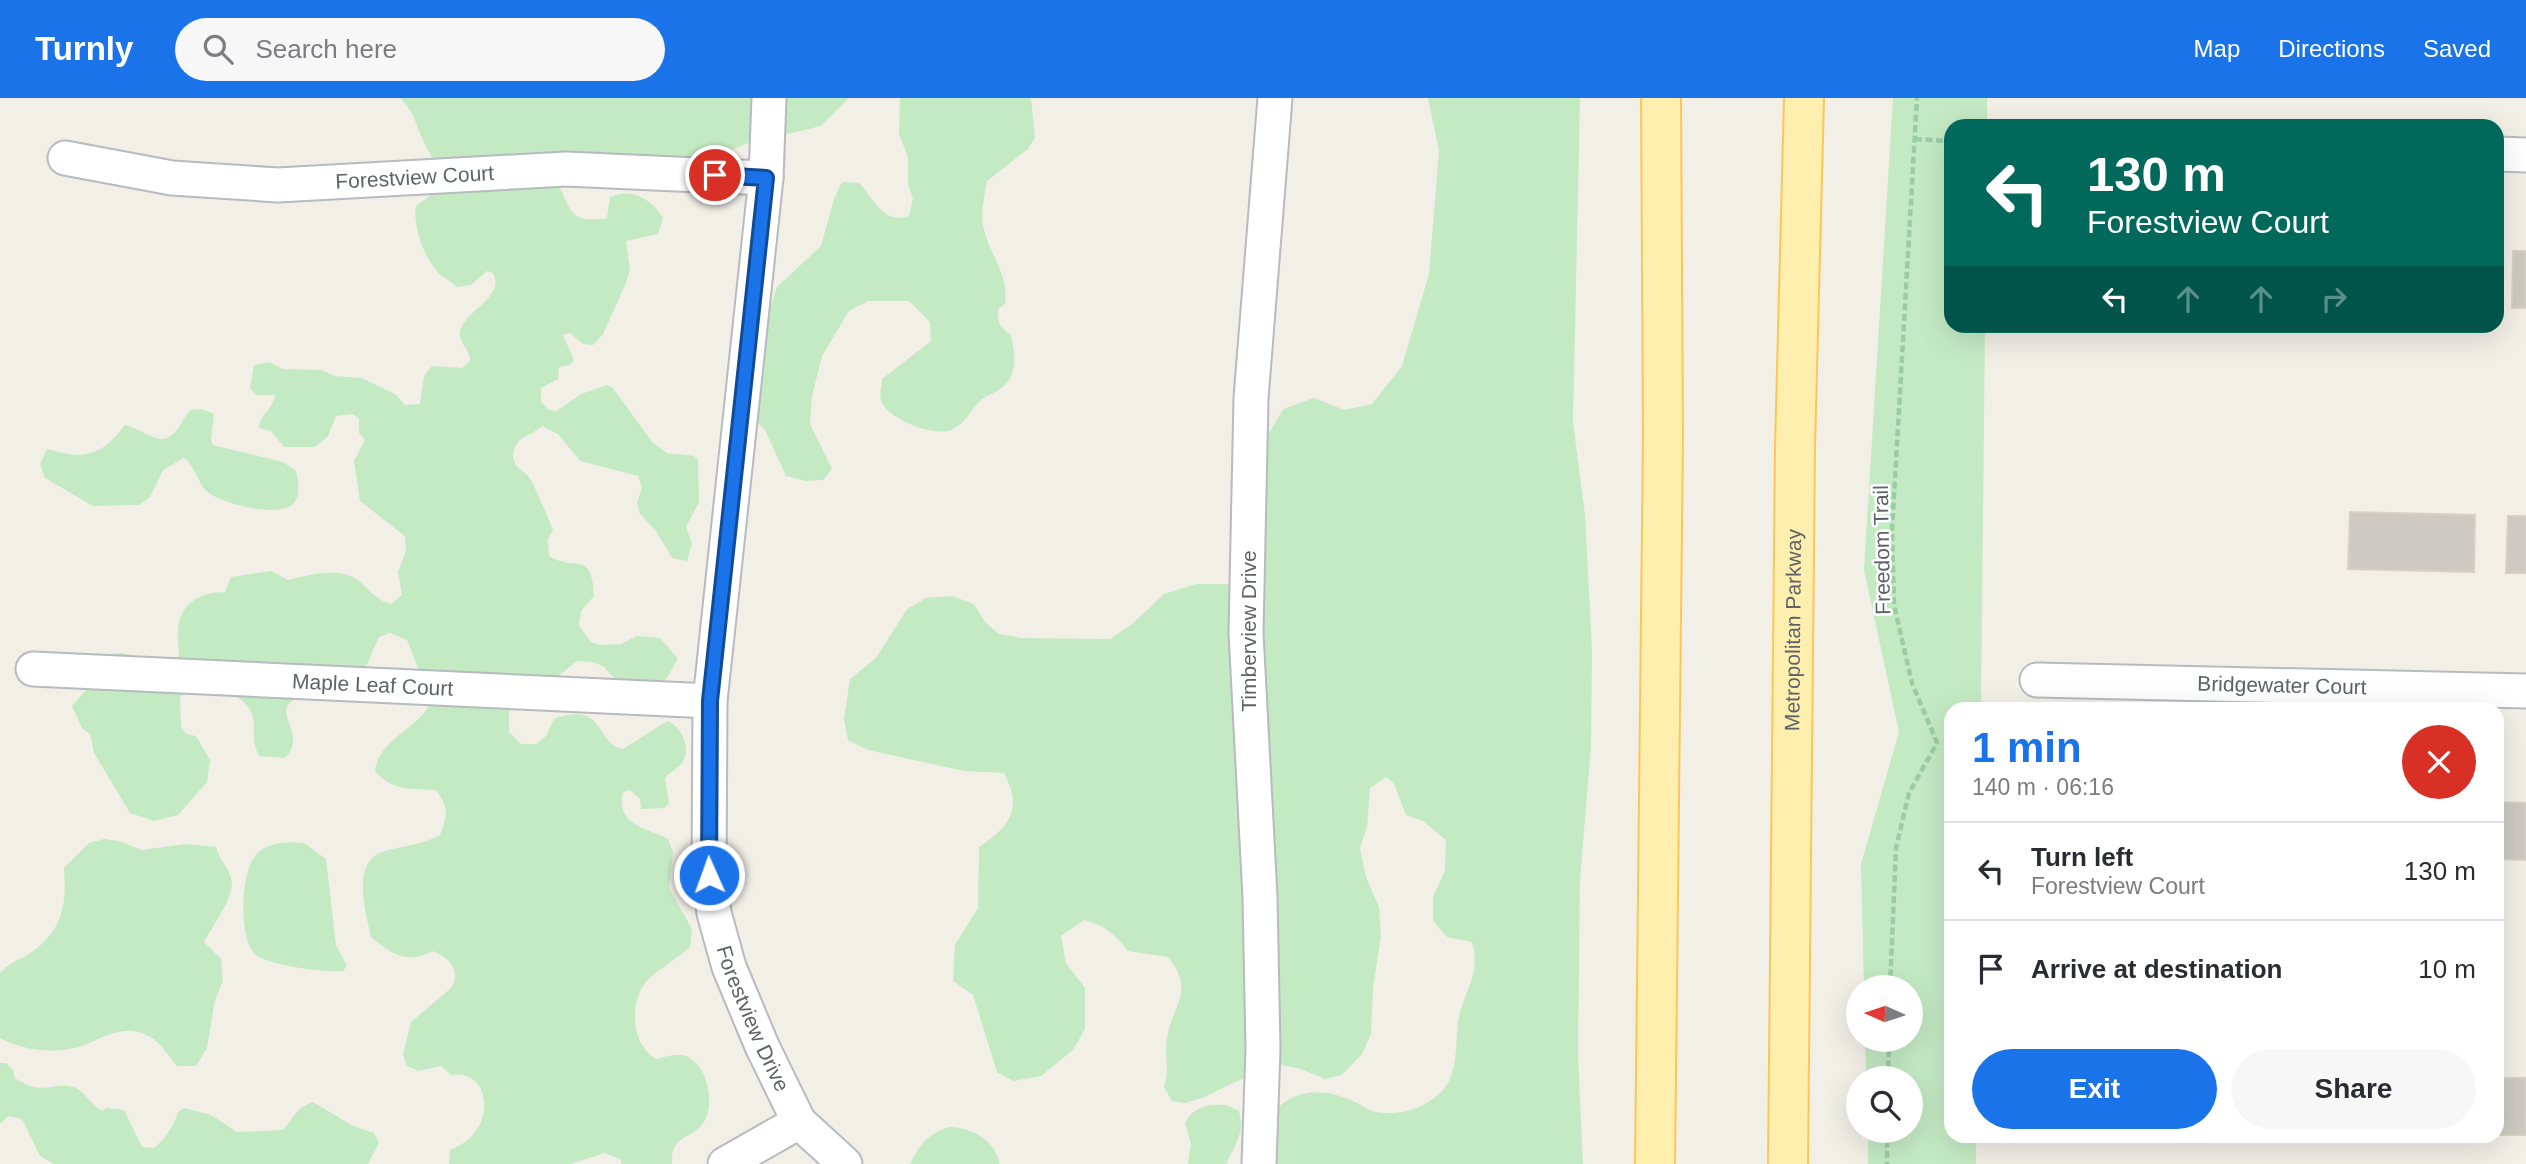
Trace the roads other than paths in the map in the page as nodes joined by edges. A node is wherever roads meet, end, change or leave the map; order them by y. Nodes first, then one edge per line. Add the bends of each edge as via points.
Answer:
1 (769, 98) edge
2 (1275, 98) edge
3 (1661, 98) edge
4 (1804, 98) edge
5 (2504, 154) edge
6 (2526, 155) edge
7 (65, 158) dead end
8 (766, 178) junction
9 (33, 669) dead end
10 (2037, 680) dead end
11 (2526, 691) edge
12 (710, 701) junction
13 (799, 1122) junction
14 (725, 1164) edge
15 (845, 1164) edge
16 (1259, 1164) edge
17 (1655, 1164) edge
18 (1788, 1164) edge

1 - 8 street, Forestview Drive
2 - 16 street, Timberview Drive via 1251,398 1246,633 1260,897 1263,1049
3 - 17 main road via 1663,436
4 - 18 main road, Metropolitan Parkway via 1795,447
5 - 6 street
7 - 8 street, Forestview Court via 172,178 278,185 566,169
8 - 12 street, Forestview Drive
9 - 12 street, Maple Leaf Court
10 - 11 street, Bridgewater Court
12 - 13 street, Forestview Drive via 708,842 714,913 729,967
13 - 14 street
13 - 15 street, Forestview Drive

